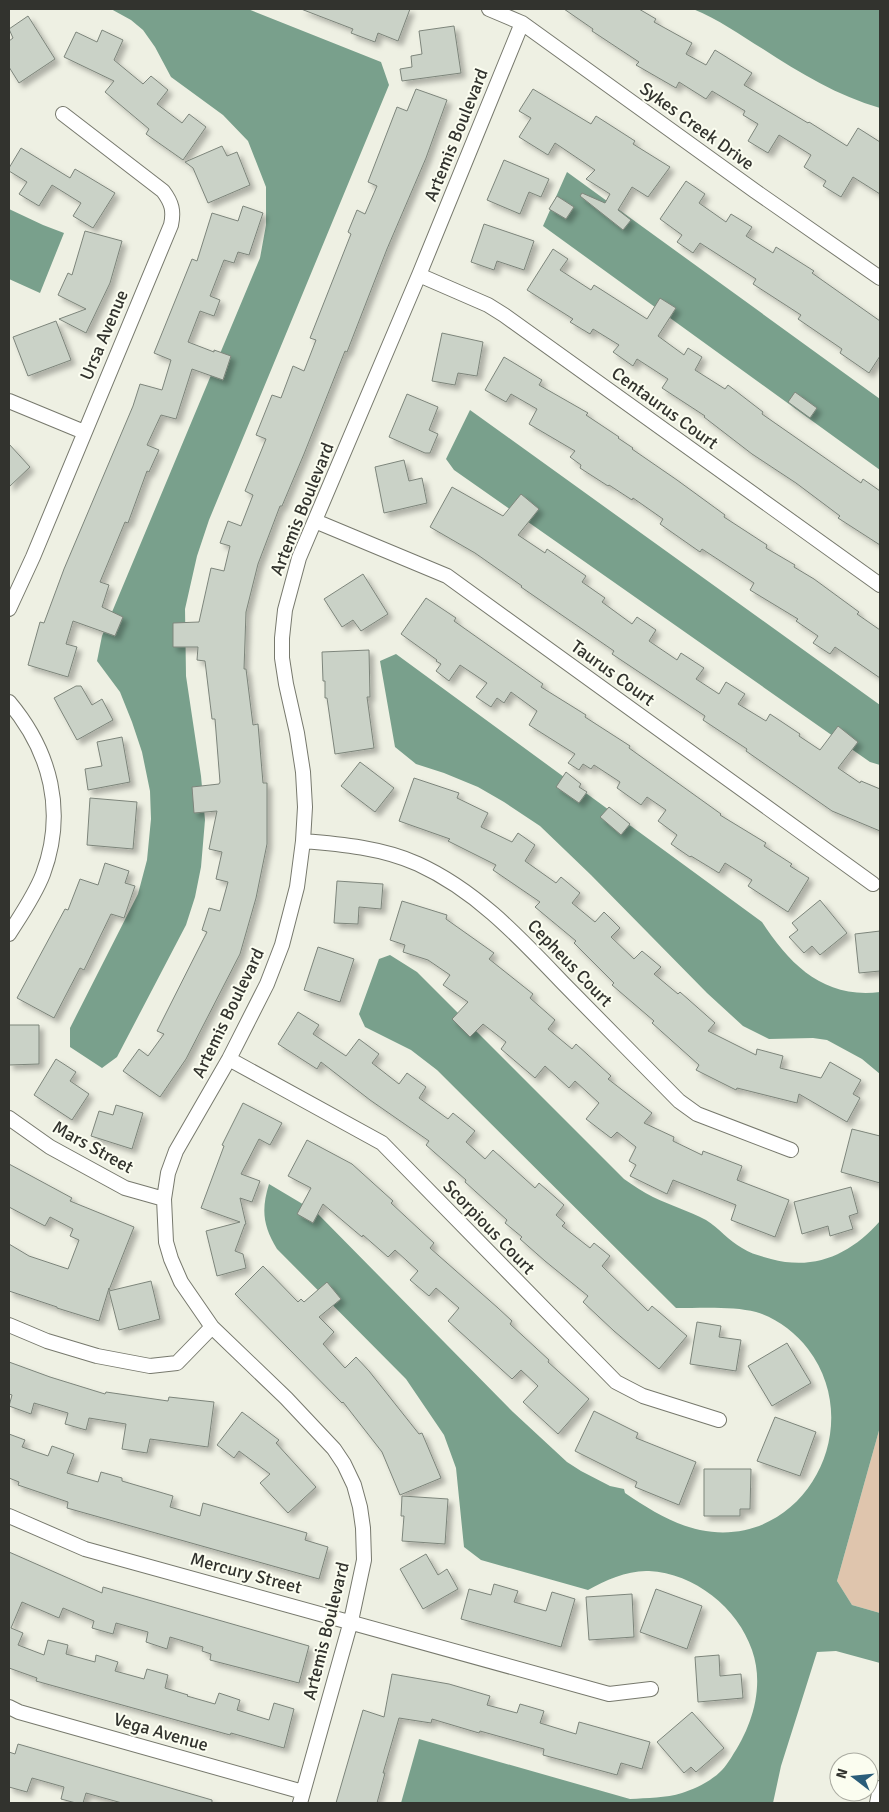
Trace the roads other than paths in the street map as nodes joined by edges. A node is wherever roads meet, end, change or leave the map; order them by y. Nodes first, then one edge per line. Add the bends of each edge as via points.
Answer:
1 (489, 9) edge
2 (522, 23) junction
3 (63, 114) dead end
4 (419, 274) junction
5 (880, 278) edge
6 (9, 401) edge
7 (84, 432) junction
8 (315, 521) junction
9 (880, 586) edge
10 (9, 609) edge
11 (9, 702) edge
12 (303, 841) junction
13 (873, 884) dead end
14 (9, 934) edge
15 (228, 1059) junction
16 (9, 1118) edge
17 (791, 1150) dead end
18 (164, 1199) junction
19 (9, 1325) edge
20 (212, 1327) junction
21 (719, 1420) dead end
22 (9, 1516) edge
23 (351, 1621) junction
24 (651, 1689) dead end
25 (9, 1707) edge
26 (880, 1788) edge
27 (302, 1798) edge
28 (877, 1803) edge

1 - 2 street, Sykes Creek Drive
2 - 4 street, Artemis Boulevard
2 - 5 street, Sykes Creek Drive
3 - 7 street, Ursa Avenue via 163,191 173,215
4 - 8 street, Artemis Boulevard
4 - 9 street, Centaurus Court via 504,315
6 - 7 street
7 - 10 street, Ursa Avenue
8 - 12 street, Artemis Boulevard via 290,587 282,638 286,684 303,772
8 - 13 street, Taurus Court via 448,576
11 - 14 street via 30,729 46,765 54,826 42,875
12 - 15 street, Artemis Boulevard via 297,887 282,945 267,984
12 - 17 street, Cepheus Court via 398,856 451,882 516,934 679,1101 697,1114
15 - 18 street, Artemis Boulevard via 176,1151 168,1172
15 - 21 street, Scorpious Court via 382,1143 616,1382 642,1396
16 - 18 street, Mars Street via 50,1147 125,1188
18 - 20 street, Artemis Boulevard via 166,1242 171,1259 181,1282
19 - 20 street via 97,1356 150,1366 177,1363
20 - 23 street, Artemis Boulevard via 334,1449 354,1484 364,1528 364,1560
22 - 23 street, Mercury Street via 85,1549
23 - 24 street, Mercury Street via 609,1694
23 - 27 street, Artemis Boulevard
25 - 27 street, Vega Avenue
26 - 28 street

